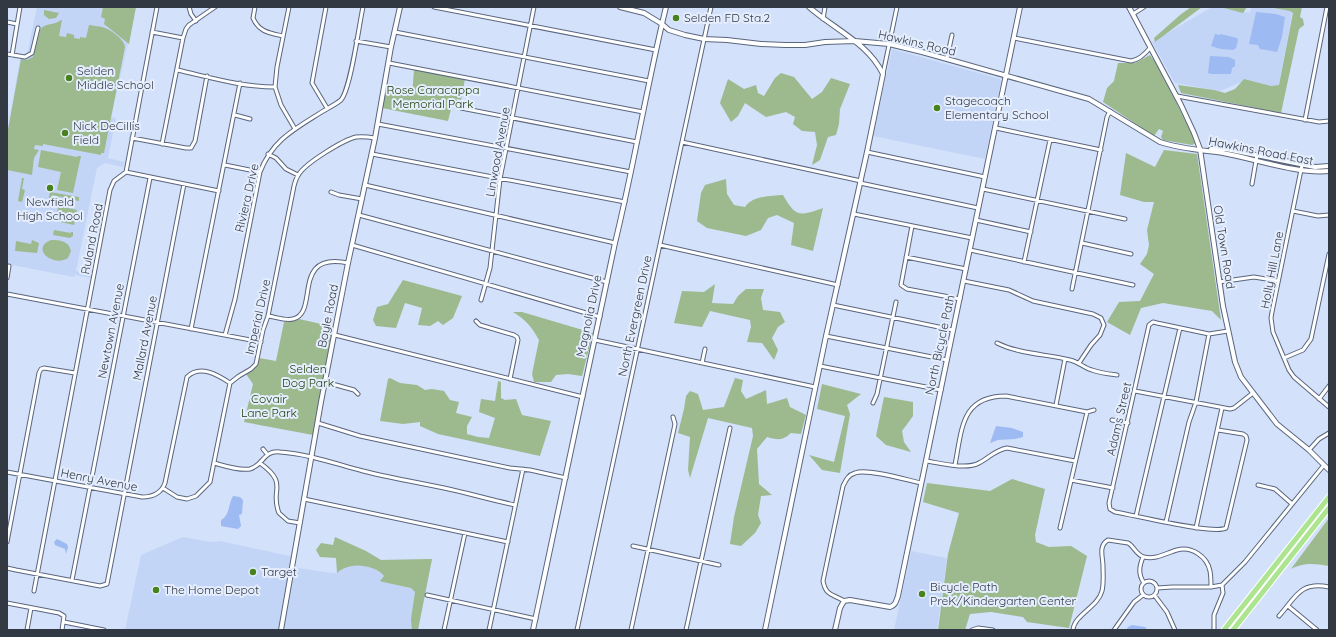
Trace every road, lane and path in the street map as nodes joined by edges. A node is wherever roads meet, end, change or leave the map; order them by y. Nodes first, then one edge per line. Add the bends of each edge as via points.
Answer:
1 (20, 7) edge
2 (157, 7) edge
3 (189, 7) edge
4 (215, 7) edge
5 (255, 7) edge
6 (288, 7) edge
7 (326, 7) edge
8 (363, 7) edge
9 (400, 7) edge
10 (434, 7) edge
11 (534, 7) edge
12 (620, 7) edge
13 (666, 7) edge
14 (711, 7) edge
15 (809, 7) edge
16 (825, 7) edge
17 (897, 7) edge
18 (1020, 7) edge
19 (1129, 7) edge
20 (1144, 7) edge
21 (1327, 7) edge
22 (664, 14) junction
23 (1133, 14) junction
24 (653, 19) junction
25 (823, 19) junction
26 (196, 21) junction
27 (7, 22) edge
28 (18, 24) junction
29 (662, 24) junction
30 (530, 26) junction
31 (38, 28) dead end
32 (152, 32) junction
33 (394, 32) junction
34 (952, 34) dead end
35 (283, 36) junction
36 (183, 38) junction
37 (1014, 38) junction
38 (704, 40) junction
39 (356, 41) junction
40 (855, 41) junction
41 (889, 44) junction
42 (391, 47) junction
43 (1150, 48) junction
44 (656, 50) junction
45 (7, 54) edge
46 (12, 55) junction
47 (524, 57) junction
48 (947, 58) junction
49 (389, 62) junction
50 (177, 70) junction
51 (883, 74) junction
52 (1006, 75) junction
53 (207, 76) junction
54 (650, 81) junction
55 (240, 83) junction
56 (275, 87) junction
57 (518, 87) junction
58 (1177, 96) junction
59 (455, 102) dead end
60 (327, 108) junction
61 (1110, 111) junction
62 (643, 112) junction
63 (235, 115) junction
64 (512, 118) junction
65 (250, 119) dead end
66 (1305, 120) junction
67 (1329, 121) edge
68 (378, 124) junction
69 (295, 128) junction
70 (996, 128) junction
71 (132, 138) junction
72 (375, 138) junction
73 (1050, 140) junction
74 (637, 142) junction
75 (682, 142) junction
76 (162, 144) junction
77 (506, 148) junction
78 (1200, 149) junction
79 (1101, 150) junction
80 (867, 152) junction
81 (268, 154) junction
82 (372, 154) junction
83 (1257, 155) junction
84 (1256, 161) junction
85 (225, 165) junction
86 (1329, 166) edge
87 (1302, 167) junction
88 (1329, 171) edge
89 (126, 172) junction
90 (260, 172) junction
91 (631, 172) junction
92 (298, 175) junction
93 (150, 178) junction
94 (985, 178) junction
95 (500, 179) junction
96 (860, 182) junction
97 (184, 184) junction
98 (365, 184) junction
99 (1252, 184) dead end
100 (983, 189) junction
101 (219, 191) junction
102 (331, 192) dead end
103 (362, 199) junction
104 (625, 202) junction
105 (1037, 202) junction
106 (978, 208) junction
107 (1089, 211) junction
108 (1293, 211) junction
109 (854, 214) junction
110 (359, 215) junction
111 (497, 215) junction
112 (1329, 215) edge
113 (976, 220) junction
114 (1125, 220) dead end
115 (912, 226) junction
116 (1031, 232) junction
117 (972, 238) junction
118 (615, 243) junction
119 (1082, 243) junction
120 (660, 244) junction
121 (352, 245) junction
122 (492, 250) junction
123 (970, 250) junction
124 (1132, 254) dead end
125 (1329, 254) edge
126 (906, 257) junction
127 (1024, 262) junction
128 (348, 263) junction
129 (9, 266) dead end
130 (966, 269) junction
131 (1076, 273) junction
132 (7, 278) edge
133 (964, 281) junction
134 (1278, 281) junction
135 (607, 282) junction
136 (1219, 282) junction
137 (486, 284) junction
138 (838, 285) junction
139 (1133, 285) dead end
140 (1072, 289) dead end
141 (7, 294) edge
142 (960, 299) junction
143 (482, 300) dead end
144 (896, 302) dead end
145 (833, 305) junction
146 (88, 309) junction
147 (123, 316) junction
148 (268, 316) junction
149 (600, 317) junction
150 (892, 317) junction
151 (476, 321) dead end
152 (158, 322) junction
153 (1180, 328) junction
154 (191, 329) junction
155 (953, 330) junction
156 (1228, 331) junction
157 (1209, 334) junction
158 (225, 335) junction
159 (335, 335) junction
160 (826, 336) junction
161 (595, 340) junction
162 (261, 342) junction
163 (997, 343) dead end
164 (886, 348) junction
165 (637, 349) junction
166 (705, 349) dead end
167 (1284, 358) junction
168 (1065, 359) junction
169 (947, 360) junction
170 (702, 363) junction
171 (1079, 363) junction
172 (820, 366) junction
173 (186, 369) dead end
174 (75, 373) junction
175 (190, 374) junction
176 (1117, 375) dead end
177 (880, 378) junction
178 (510, 379) junction
179 (230, 382) junction
180 (325, 382) junction
181 (1329, 386) edge
182 (815, 387) junction
183 (940, 390) junction
184 (1135, 391) junction
185 (1253, 393) junction
186 (358, 394) dead end
187 (1164, 396) junction
188 (583, 397) junction
189 (1319, 399) junction
190 (1196, 402) junction
191 (873, 403) dead end
192 (1056, 405) junction
193 (1329, 407) edge
194 (1222, 408) junction
195 (1094, 410) dead end
196 (1087, 412) junction
197 (673, 417) dead end
198 (1112, 420) dead end
199 (318, 423) junction
200 (1128, 423) junction
201 (730, 428) dead end
202 (1218, 430) junction
203 (1329, 433) edge
204 (263, 449) dead end
205 (1309, 450) junction
206 (267, 454) junction
207 (312, 457) junction
208 (926, 460) junction
209 (1075, 462) junction
210 (260, 463) junction
211 (214, 464) junction
212 (1324, 464) junction
213 (955, 465) junction
214 (523, 469) junction
215 (1329, 470) edge
216 (7, 472) edge
217 (20, 474) junction
218 (566, 478) junction
219 (1071, 480) junction
220 (55, 481) junction
221 (921, 482) junction
222 (1258, 485) dead end
223 (90, 487) junction
224 (163, 488) junction
225 (1113, 488) junction
226 (124, 494) junction
227 (1329, 497) edge
228 (304, 499) junction
229 (1292, 503) junction
230 (515, 505) junction
231 (1329, 508) edge
232 (1136, 516) junction
233 (1166, 522) junction
234 (300, 523) junction
235 (1060, 528) dead end
236 (1196, 528) junction
237 (465, 533) junction
238 (7, 542) edge
239 (508, 542) junction
240 (633, 546) dead end
241 (648, 550) junction
242 (1143, 557) junction
243 (701, 560) junction
244 (719, 565) dead end
245 (7, 568) edge
246 (37, 574) junction
247 (72, 580) junction
248 (1144, 583) junction
249 (1222, 585) junction
250 (1211, 587) junction
251 (1158, 588) junction
252 (1329, 588) edge
253 (34, 590) dead end
254 (427, 595) dead end
255 (1143, 595) junction
256 (1155, 596) junction
257 (450, 600) junction
258 (844, 601) junction
259 (7, 603) edge
260 (1288, 606) junction
261 (31, 608) junction
262 (493, 609) junction
263 (1279, 616) dead end
264 (536, 619) junction
265 (64, 622) junction
266 (27, 630) edge
267 (62, 630) edge
268 (104, 630) edge
269 (280, 630) edge
270 (444, 630) edge
271 (488, 630) edge
272 (533, 630) edge
273 (577, 630) edge
274 (630, 630) edge
275 (686, 630) edge
276 (765, 630) edge
277 (835, 630) edge
278 (972, 630) edge
279 (993, 630) edge
280 (1073, 630) edge
281 (1114, 630) edge
282 (1175, 630) edge
283 (1214, 630) edge
284 (1224, 630) edge
285 (1233, 630) edge
286 (1317, 630) edge

1 - 28 street
2 - 32 street
3 - 26 street
4 - 26 street
5 - 35 street via 253,18 261,30
6 - 35 street
7 - 60 street via 312,83
8 - 39 street, Riviera Drive
9 - 33 street, Boyle Road
10 - 30 street
11 - 30 street, Linwood Avenue
12 - 24 street, Hawkins Road via 637,11
13 - 22 street, Magnolia Drive
14 - 38 street, North Evergreen Drive
15 - 25 street
16 - 25 street
17 - 41 street
18 - 37 street, North Bicycle Path
19 - 23 street, Old Town Road
20 - 23 street
21 - 66 street
22 - 24 street via 659,19
22 - 29 street, Magnolia Drive
23 - 43 street, Old Town Road
24 - 29 street, Hawkins Road
25 - 40 street
26 - 36 street via 186,29
27 - 28 street
28 - 46 street
29 - 38 street, Hawkins Road via 669,30
29 - 44 street, Magnolia Drive
30 - 44 street
30 - 47 street, Linwood Avenue
31 - 46 street via 32,53 25,57
32 - 36 street
32 - 71 street
33 - 42 street, Boyle Road
33 - 47 street
34 - 48 street
35 - 56 street
36 - 50 street
37 - 43 street via 1130,61 1140,57
37 - 52 street, North Bicycle Path
38 - 40 street, Hawkins Road via 785,45
38 - 75 street, North Evergreen Drive
39 - 42 street
39 - 60 street, Riviera Drive via 344,94
40 - 41 street, Hawkins Road
40 - 51 street via 872,56
41 - 48 street, Hawkins Road
41 - 51 street
42 - 49 street, Boyle Road
43 - 58 street, Old Town Road
44 - 54 street, Magnolia Drive
45 - 46 street
47 - 54 street
47 - 57 street, Linwood Avenue
48 - 52 street, Hawkins Road
49 - 57 street
49 - 68 street, Boyle Road
50 - 53 street
50 - 76 street
51 - 80 street
52 - 61 street, Hawkins Road via 1089,99
52 - 70 street, North Bicycle Path
53 - 55 street
53 - 76 street via 193,145 186,148
54 - 62 street, Magnolia Drive
55 - 56 street
55 - 63 street
56 - 69 street via 281,105
57 - 62 street
57 - 64 street, Linwood Avenue
58 - 66 street
58 - 78 street, Old Town Road
59 - 64 street via 461,108
60 - 69 street, Riviera Drive
61 - 78 street, Hawkins Road via 1160,142
61 - 79 street
62 - 74 street, Magnolia Drive
63 - 65 street
63 - 85 street
64 - 74 street
64 - 77 street, Linwood Avenue
66 - 67 street
68 - 72 street, Boyle Road
68 - 77 street
69 - 81 street, Riviera Drive
70 - 73 street
70 - 94 street, North Bicycle Path
71 - 76 street
71 - 89 street
72 - 82 street, Boyle Road
72 - 92 street, Imperial Drive via 358,137 346,141 315,159
73 - 79 street
73 - 105 street
74 - 91 street, Magnolia Drive
75 - 96 street
75 - 120 street, North Evergreen Drive
77 - 91 street
77 - 95 street, Linwood Avenue
78 - 83 street, Hawkins Road East via 1226,149
78 - 84 street, Hawkins Road East
78 - 136 street, Old Town Road
79 - 107 street
80 - 94 street
80 - 96 street
81 - 90 street, Riviera Drive
81 - 92 street
82 - 95 street
82 - 98 street, Boyle Road
83 - 84 street
83 - 87 street, Hawkins Road East
84 - 87 street, Hawkins Road East
84 - 99 street
85 - 90 street
85 - 101 street
86 - 87 street, Hawkins Road East
87 - 88 street, Hawkins Road East
87 - 108 street, Holly Hill Lane
89 - 93 street
89 - 146 street, Ruland Road via 114,181 110,190
90 - 158 street, Riviera Drive via 235,299
91 - 104 street, Magnolia Drive
92 - 148 street, Imperial Drive
93 - 97 street
93 - 147 street, Newtown Avenue
94 - 100 street, North Bicycle Path
95 - 104 street
95 - 111 street, Linwood Avenue
96 - 106 street
96 - 109 street
97 - 101 street
97 - 152 street, Mallard Avenue
98 - 103 street, Boyle Road
98 - 111 street
100 - 105 street
100 - 106 street, North Bicycle Path
101 - 154 street
102 - 103 street
103 - 110 street, Boyle Road
104 - 118 street, Magnolia Drive
105 - 107 street
105 - 116 street
106 - 113 street, North Bicycle Path
107 - 114 street
107 - 119 street
108 - 112 street via 1318,216
108 - 134 street, Holly Hill Lane
109 - 115 street
109 - 138 street
110 - 121 street, Boyle Road
110 - 122 street
111 - 118 street
111 - 122 street, Linwood Avenue
113 - 116 street
113 - 117 street, North Bicycle Path
115 - 117 street
115 - 126 street
116 - 127 street
117 - 123 street, North Bicycle Path
118 - 135 street, Magnolia Drive
119 - 124 street
119 - 131 street
120 - 138 street
120 - 165 street, North Evergreen Drive
121 - 128 street, Boyle Road
121 - 137 street
122 - 135 street
122 - 137 street, Linwood Avenue
123 - 127 street
123 - 130 street, North Bicycle Path
125 - 167 street via 1311,339 1303,350
126 - 130 street
126 - 142 street via 901,285 907,289
127 - 131 street
128 - 148 street via 326,262 316,269 310,280 304,308 297,318
128 - 159 street, Boyle Road
129 - 132 street
130 - 133 street, North Bicycle Path
131 - 139 street
131 - 140 street
133 - 142 street, North Bicycle Path
133 - 171 street via 1009,290 1033,301 1098,315 1104,325 1100,335
134 - 136 street via 1254,277
134 - 167 street, Holly Hill Lane via 1272,325
135 - 149 street, Magnolia Drive
136 - 156 street, Old Town Road
137 - 143 street, Linwood Avenue
137 - 149 street
138 - 145 street
141 - 146 street
142 - 155 street, North Bicycle Path
144 - 150 street
145 - 150 street
145 - 160 street
146 - 147 street
146 - 174 street, Ruland Road
147 - 152 street
147 - 223 street, Newtown Avenue
148 - 162 street, Imperial Drive
149 - 161 street, Magnolia Drive
150 - 155 street
150 - 164 street
151 - 178 street via 480,326 517,337
152 - 154 street
152 - 226 street, Mallard Avenue
153 - 157 street, Adams Street
153 - 184 street, Adams Street via 1153,322 1149,325
153 - 187 street
154 - 158 street
155 - 169 street, North Bicycle Path
156 - 157 street, Adams Street
156 - 185 street, Old Town Road via 1234,362
157 - 190 street
158 - 162 street
159 - 178 street
159 - 180 street, Boyle Road
160 - 164 street
160 - 172 street
161 - 165 street
161 - 188 street, Magnolia Drive
162 - 179 street, Imperial Drive via 254,367
163 - 168 street
164 - 169 street
164 - 177 street
165 - 170 street
165 - 273 street, North Evergreen Drive
166 - 170 street
167 - 189 street, Holly Hill Lane via 1294,377
168 - 171 street
168 - 192 street
169 - 183 street, North Bicycle Path
170 - 182 street
171 - 176 street via 1091,370
172 - 177 street
172 - 182 street
173 - 175 street
174 - 217 street via 41,369
174 - 220 street, Ruland Road
175 - 179 street via 204,371 219,375
175 - 224 street via 185,382
177 - 183 street
177 - 191 street
178 - 188 street
179 - 211 street
180 - 186 street via 354,390
180 - 199 street, Boyle Road
181 - 189 street
182 - 276 street
183 - 208 street, North Bicycle Path
184 - 187 street
184 - 200 street, Adams Street
185 - 194 street via 1234,408
185 - 205 street, Old Town Road via 1277,424
187 - 190 street
187 - 232 street
188 - 218 street, Magnolia Drive
189 - 193 street, Holly Hill Lane
190 - 194 street
190 - 233 street
192 - 196 street
192 - 213 street via 1006,396 984,398 976,404 963,422
194 - 202 street
195 - 196 street
196 - 209 street
197 - 241 street via 675,424
198 - 200 street
199 - 207 street, Boyle Road
199 - 214 street via 360,436
200 - 225 street, Adams Street
201 - 243 street
202 - 236 street
202 - 236 street, Adams Street via 1243,434 1247,440 1226,528
203 - 205 street
204 - 206 street
205 - 212 street, Old Town Road
206 - 207 street via 281,452
206 - 210 street
207 - 228 street, Boyle Road
207 - 230 street
208 - 213 street
208 - 221 street, North Bicycle Path
209 - 213 street via 1007,448 979,464
209 - 219 street
210 - 211 street via 246,469
210 - 234 street via 277,482 278,513 288,520
211 - 224 street via 210,482 191,499 182,499
212 - 215 street, Old Town Road
212 - 229 street
214 - 218 street
214 - 230 street
216 - 217 street, Henry Avenue
217 - 220 street, Henry Avenue
217 - 238 street
218 - 264 street, Magnolia Drive
219 - 225 street
219 - 235 street
220 - 223 street, Henry Avenue
220 - 246 street, Ruland Road
221 - 258 street, North Bicycle Path via 896,603 890,607
221 - 258 street via 863,471 846,479 823,581 828,593
222 - 229 street via 1275,489
223 - 226 street, Henry Avenue
223 - 247 street, Newtown Avenue
224 - 226 street, Henry Avenue via 157,494 148,497
225 - 232 street, Adams Street via 1110,509
226 - 247 street, Mallard Avenue via 107,584
227 - 284 highway
228 - 234 street, Boyle Road
228 - 237 street
229 - 249 street via 1245,562
230 - 239 street
231 - 285 highway
232 - 233 street, Adams Street
233 - 236 street, Adams Street
234 - 269 street, Boyle Road
237 - 239 street
237 - 257 street
239 - 262 street
240 - 241 street
241 - 243 street
241 - 274 street
242 - 248 street via 1139,574
242 - 250 street via 1154,558 1182,549 1192,550 1202,556 1206,563 1210,571
242 - 280 street via 1128,542 1105,542 1102,550 1102,592 1076,621
243 - 244 street
243 - 275 street
245 - 246 street
246 - 247 street
246 - 253 street, Ruland Road
248 - 251 street via 1153,582
248 - 255 street
249 - 250 street
249 - 283 street via 1223,593 1214,615
250 - 251 street
251 - 256 street
252 - 260 street via 1315,585 1306,587
254 - 257 street
255 - 256 street
255 - 281 street via 1134,602
256 - 282 street via 1167,612
257 - 262 street
257 - 270 street
258 - 277 street
259 - 261 street
260 - 263 street
260 - 286 street
261 - 265 street via 59,613 64,616
261 - 266 street
262 - 264 street
262 - 271 street
264 - 272 street, Magnolia Drive
265 - 267 street
265 - 268 street
278 - 279 street

